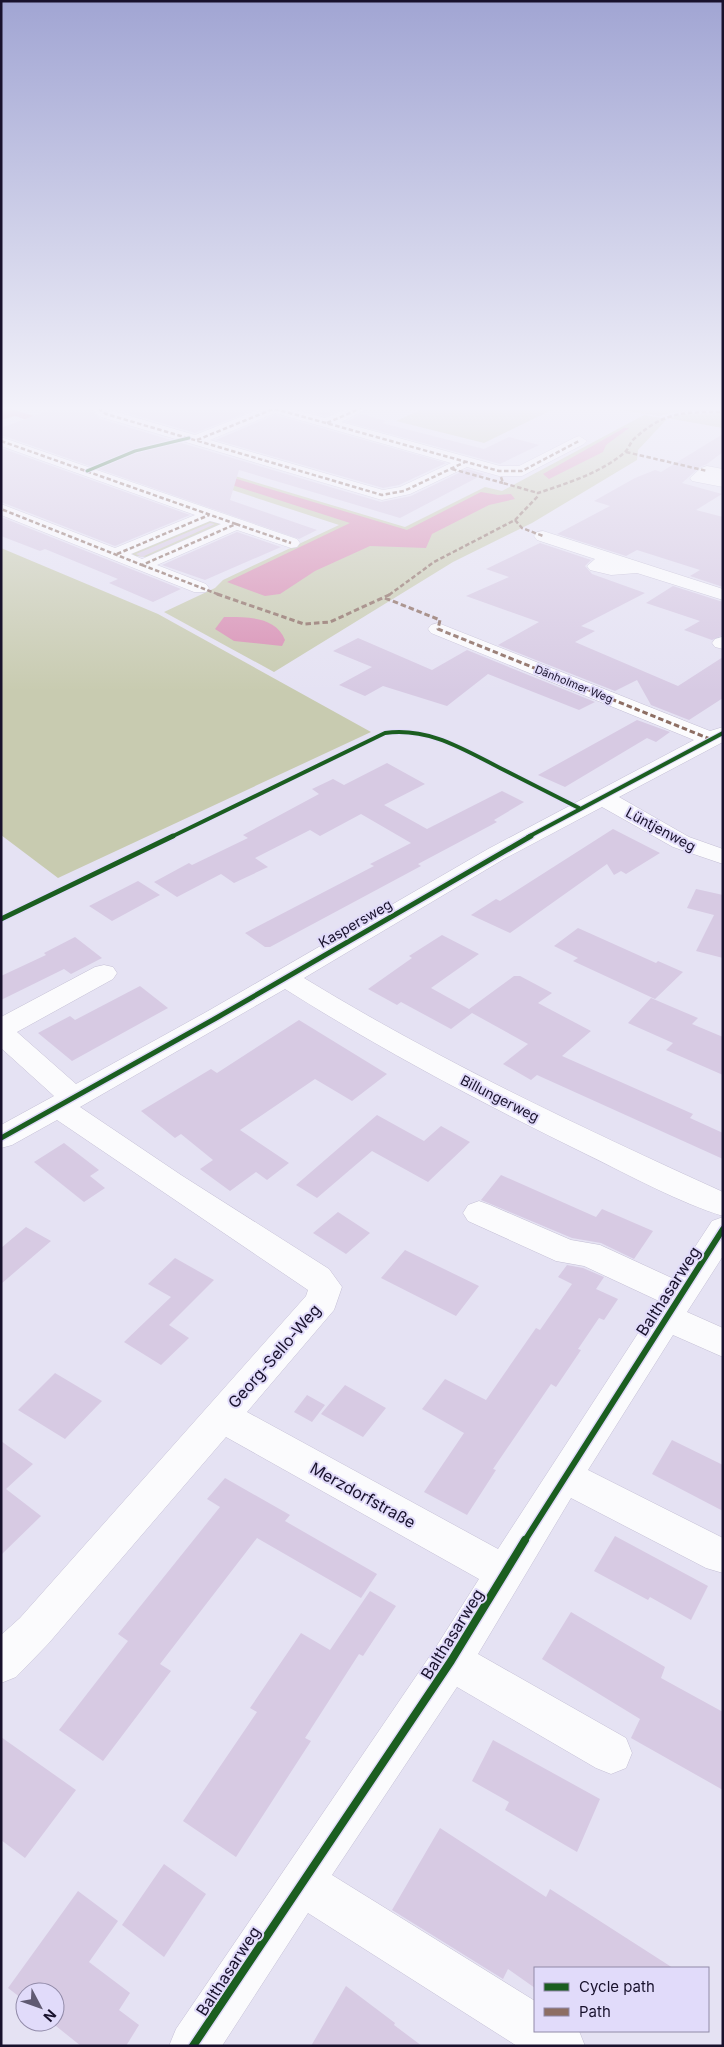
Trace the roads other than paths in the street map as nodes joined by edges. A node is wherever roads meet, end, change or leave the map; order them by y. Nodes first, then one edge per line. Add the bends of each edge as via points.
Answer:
1 (166, 501) edge
2 (1, 509) edge
3 (209, 515) junction
4 (236, 524) junction
5 (543, 536) dead end
6 (291, 543) dead end
7 (117, 554) junction
8 (142, 565) junction
9 (200, 588) dead end
10 (723, 595) edge
11 (438, 629) dead end
12 (717, 736) edge
13 (602, 797) junction
14 (723, 857) edge
15 (104, 973) dead end
16 (284, 977) junction
17 (1, 1029) edge
18 (1, 1033) edge
19 (66, 1102) junction
20 (1, 1138) edge
21 (723, 1205) edge
22 (480, 1212) dead end
23 (723, 1229) edge
24 (673, 1307) junction
25 (723, 1343) edge
26 (222, 1416) junction
27 (564, 1476) junction
28 (720, 1556) dead end
29 (504, 1573) junction
30 (451, 1661) junction
31 (1, 1663) edge
32 (611, 1753) dead end
33 (301, 1882) junction
34 (534, 2029) edge
35 (539, 2032) edge
36 (193, 2046) edge
37 (561, 2046) edge

1 - 3 street
2 - 7 street
3 - 4 street
3 - 7 street
4 - 6 street
4 - 8 street
5 - 10 street
7 - 8 street
8 - 9 street
11 - 12 street, Dänholmer Weg
12 - 13 street, Kaspersweg
13 - 14 street, Lüntjenweg via 681,842
13 - 16 street, Kaspersweg via 466,871
15 - 17 street
16 - 19 street, Kaspersweg
16 - 21 street, Billungerweg via 431,1063 529,1114
18 - 19 street
19 - 20 street, Kaspersweg
19 - 26 street, Georg-Sello-Weg via 170,1184 317,1278 325,1287 322,1301
22 - 24 street via 567,1252 589,1254
23 - 24 street, Balthasarweg
24 - 25 street
24 - 27 street, Balthasarweg
26 - 29 street, Merzdorfstraße
26 - 31 street, Georg-Sello-Weg via 34,1631
27 - 28 street
27 - 29 street, Balthasarweg
29 - 30 street, Balthasarweg
30 - 32 street
30 - 33 street, Balthasarweg
33 - 34 street
33 - 36 street, Balthasarweg
35 - 37 street

